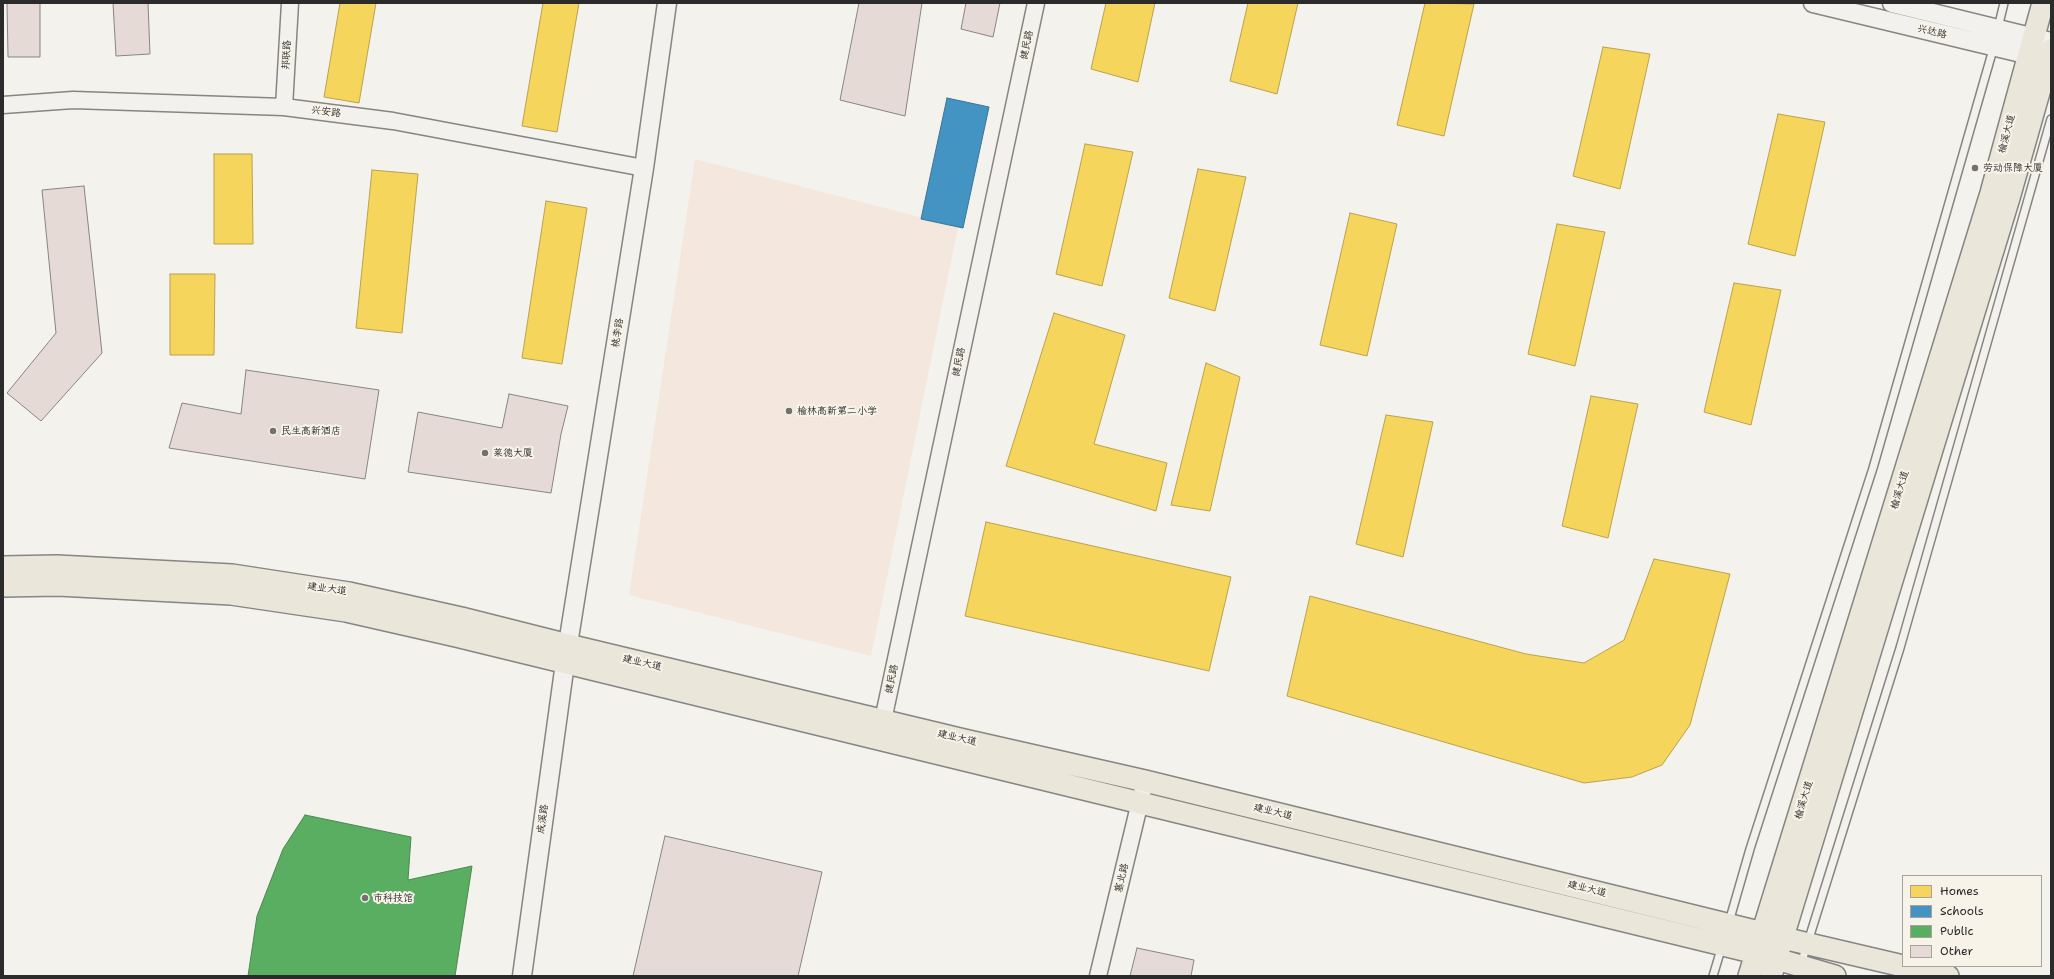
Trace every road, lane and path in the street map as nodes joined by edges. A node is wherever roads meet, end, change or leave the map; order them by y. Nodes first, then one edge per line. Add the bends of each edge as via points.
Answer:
1 (290, 3) edge
2 (667, 3) edge
3 (1036, 3) edge
4 (1813, 3) edge
5 (1892, 3) edge
6 (2004, 3) edge
7 (2043, 3) edge
8 (1996, 38) junction
9 (2044, 51) edge
10 (3, 105) edge
11 (284, 107) junction
12 (2051, 119) edge
13 (644, 168) junction
14 (3, 567) edge
15 (3, 586) edge
16 (567, 654) junction
17 (883, 720) junction
18 (1145, 781) junction
19 (1140, 802) junction
20 (1763, 932) junction
21 (1725, 934) junction
22 (1783, 938) junction
23 (1808, 944) junction
24 (1756, 953) junction
25 (1902, 966) edge
26 (1774, 967) edge
27 (1908, 967) edge
28 (1799, 971) edge
29 (522, 976) edge
30 (1098, 976) edge
31 (1713, 976) edge
32 (1749, 976) edge
33 (1835, 976) edge
34 (1948, 976) edge

1 - 11 street, 邦联路
2 - 13 main road, 桃李路
3 - 17 street, 健民路
4 - 8 main road, 兴达路
5 - 8 main road, 兴达路
6 - 8 lane
7 - 9 main road, 榆溪大道
8 - 9 main road, 兴达路
8 - 21 lane via 1873,468
9 - 20 main road, 榆溪大道 via 1991,193
9 - 22 main road, 榆溪大道 via 2009,198
10 - 11 street, 兴安路 via 73,100
11 - 13 street, 兴安路 via 393,121
12 - 23 lane via 1900,648
13 - 16 main road, 桃李路
14 - 16 main road, 建业大道 via 57,566 232,576 350,593 461,618
15 - 16 main road, 建业大道 via 58,585 231,594 346,610
16 - 17 main road, 建业大道
16 - 19 main road, 建业大道
16 - 29 main road, 成溪路
17 - 18 main road, 建业大道
18 - 19 street, 塞北路
18 - 21 main road, 建业大道
19 - 21 main road, 建业大道
19 - 30 street, 塞北路
20 - 21 main road, 建业大道
20 - 22 main road, 建业大道
20 - 24 main road, 榆溪大道
21 - 24 main road, 建业大道
21 - 31 lane
22 - 23 main road, 建业大道
22 - 26 main road, 榆溪大道
23 - 25 main road, 建业大道
23 - 28 lane
24 - 26 main road, 建业大道
24 - 32 main road, 榆溪大道
26 - 28 main road, 建业大道
27 - 34 main road, 建业大道
28 - 33 main road, 建业大道

